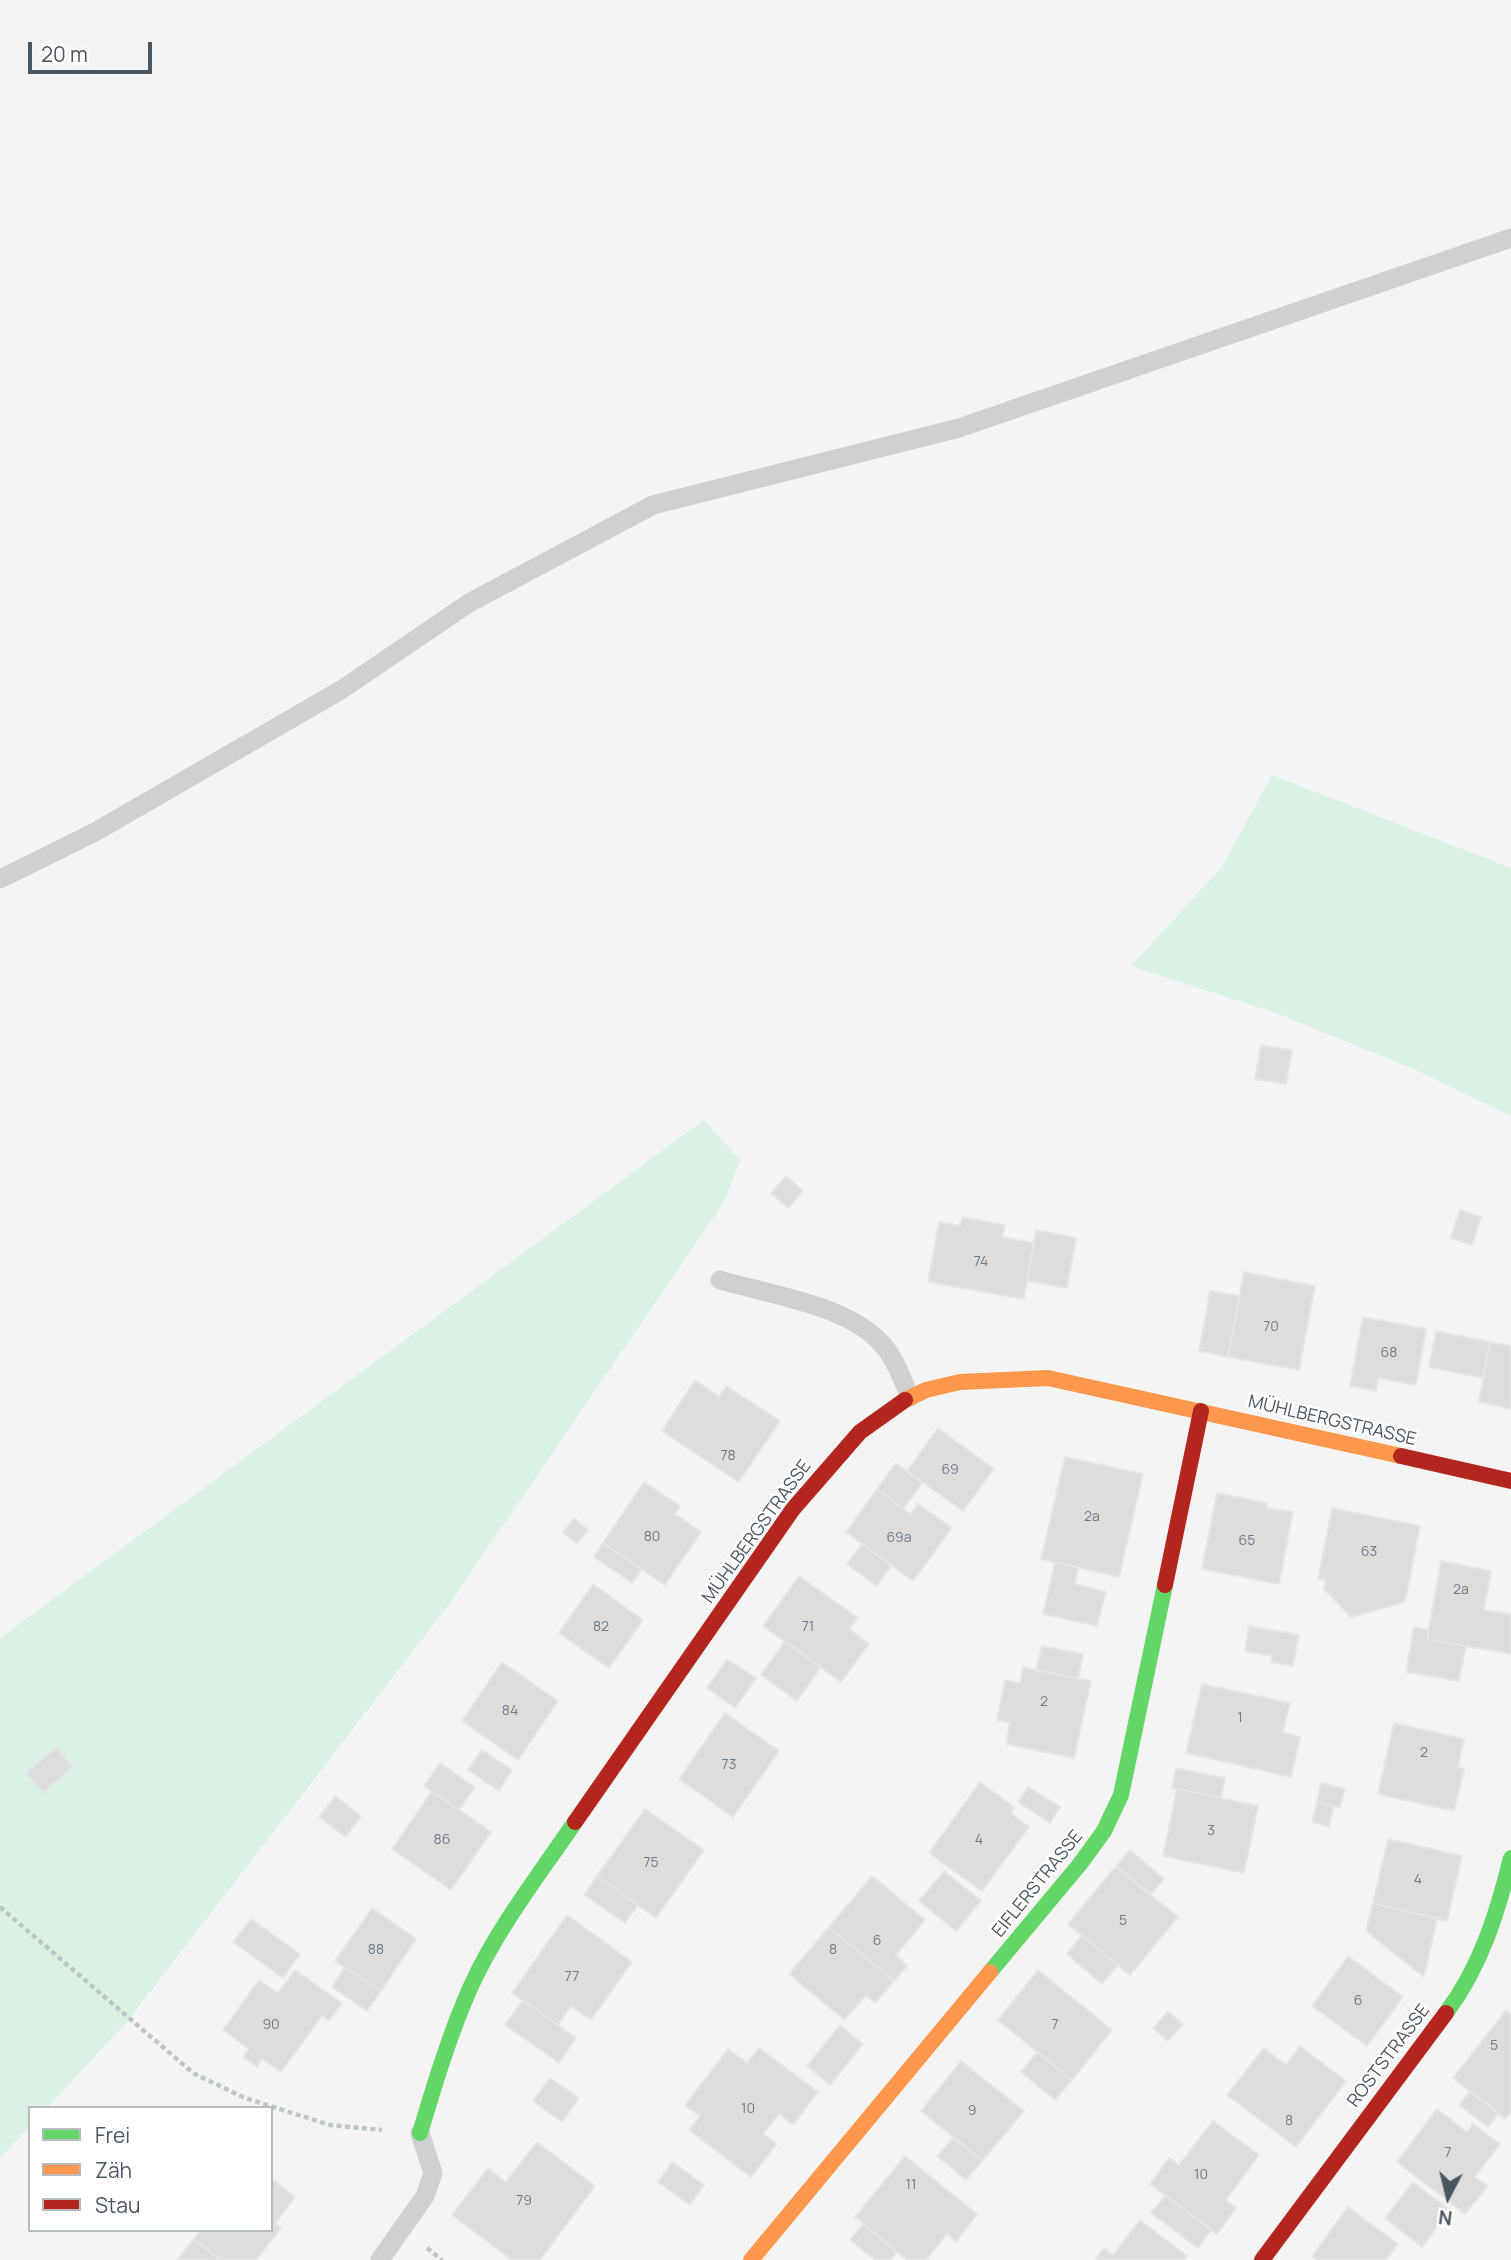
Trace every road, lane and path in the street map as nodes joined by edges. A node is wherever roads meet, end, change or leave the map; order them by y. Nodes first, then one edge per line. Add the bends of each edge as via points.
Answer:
1 (1511, 238) edge
2 (0, 879) edge
3 (720, 1280) dead end
4 (910, 1397) junction
5 (1201, 1410) junction
6 (1511, 1481) edge
7 (1511, 1858) edge
8 (0, 1907) edge
9 (270, 2106) edge
10 (273, 2107) edge
11 (421, 2133) junction
12 (427, 2248) dead end
13 (380, 2260) edge
14 (442, 2260) edge
15 (751, 2260) edge
16 (1262, 2260) edge

1 - 2 lane via 959,428 653,505 469,603 341,690 95,832
3 - 4 lane via 837,1314 862,1326 881,1342
4 - 5 street, MÜHLBERGSTRASSE via 988,1379 1048,1378
4 - 11 street, MÜHLBERGSTRASSE via 869,1425 793,1510 507,1921 458,2018
5 - 6 street, MÜHLBERGSTRASSE
5 - 15 street, EIFLERSTRASSE via 1121,1795 1104,1831
7 - 16 street, ROSTSTRASSE via 1497,1919 1465,1987
8 - 9 path via 193,2073
10 - 11 path via 330,2125
11 - 13 lane via 433,2173 425,2196
12 - 14 path

